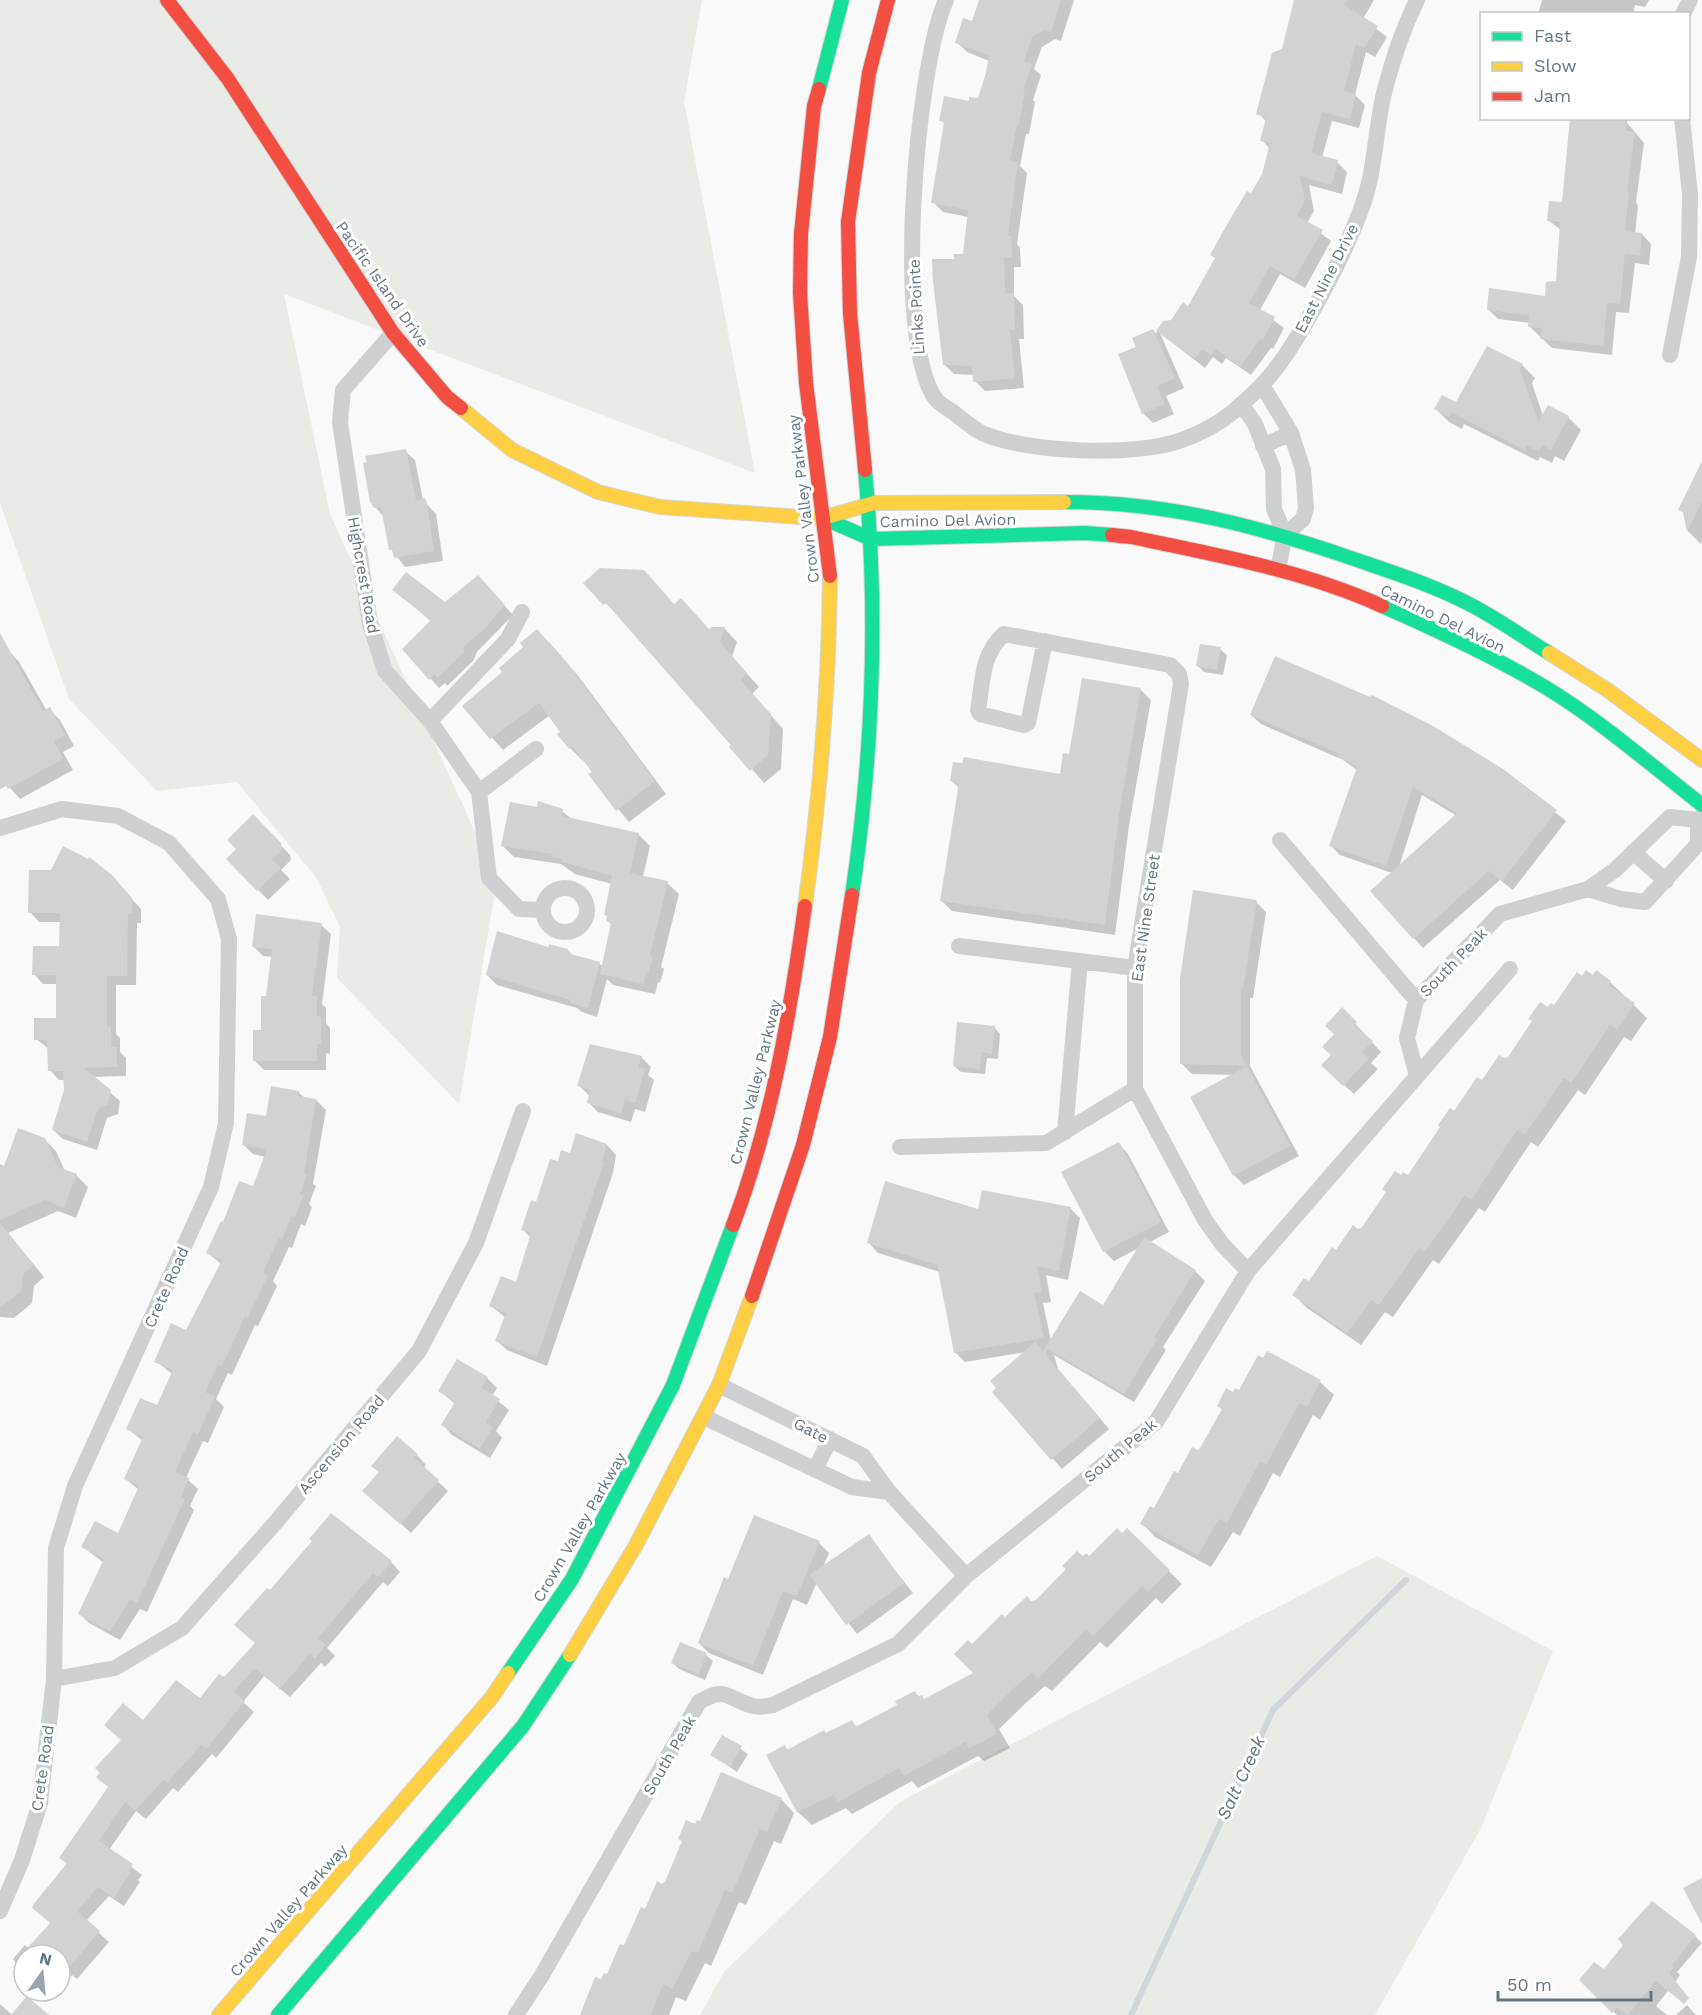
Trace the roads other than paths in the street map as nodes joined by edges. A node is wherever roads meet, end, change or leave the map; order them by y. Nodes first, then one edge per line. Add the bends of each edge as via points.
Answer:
1 (167, 0) edge
2 (842, 0) edge
3 (888, 0) edge
4 (946, 0) edge
5 (1417, 0) edge
6 (1682, 120) edge
7 (393, 333) junction
8 (1670, 355) dead end
9 (1262, 385) junction
10 (1241, 404) junction
11 (1291, 433) junction
12 (1263, 446) junction
13 (868, 505) junction
14 (823, 518) junction
15 (1285, 535) junction
16 (871, 539) junction
17 (1278, 569) junction
18 (522, 612) dead end
19 (1045, 641) junction
20 (430, 721) junction
21 (536, 749) dead end
22 (1702, 760) edge
23 (479, 792) junction
24 (1701, 814) edge
25 (0, 828) edge
26 (1280, 840) dead end
27 (1633, 852) junction
28 (1666, 881) junction
29 (1588, 889) junction
30 (543, 910) dead end
31 (959, 946) dead end
32 (1080, 961) junction
33 (1135, 968) junction
34 (1510, 969) dead end
35 (1416, 1000) junction
36 (1417, 1076) junction
37 (1136, 1089) junction
38 (523, 1111) dead end
39 (1065, 1132) junction
40 (900, 1147) dead end
41 (1248, 1271) junction
42 (719, 1385) junction
43 (704, 1417) junction
44 (830, 1439) junction
45 (815, 1470) junction
46 (889, 1492) junction
47 (966, 1576) junction
48 (54, 1679) junction
49 (0, 1911) edge
50 (219, 2015) edge
51 (278, 2015) edge
52 (516, 2015) edge

1 - 7 main road, Pacific Island Drive via 228,79
2 - 14 main road, Crown Valley Parkway via 814,106 801,234 806,383
3 - 13 main road via 869,74 848,222 850,313
4 - 10 street, Links Pointe via 925,76 912,243 919,363 935,400 982,433 1031,445 1084,450 1135,450 1179,441 1220,424
5 - 9 street, East Nine Drive via 1400,35 1384,91 1369,186 1357,219 1324,288 1289,349
6 - 8 street via 1690,194 1689,257
7 - 14 main road, Pacific Island Drive via 447,397 512,450 598,492 660,507
7 - 20 street, Highcrest Road via 343,390 340,422 370,624 385,671
9 - 10 street, Links Pointe
9 - 11 street
10 - 12 street via 1255,424
11 - 12 street
11 - 15 street via 1303,470 1306,508 1303,519
12 - 15 street via 1273,469 1274,509
13 - 14 main road, Camino Del Avion
13 - 15 main road, Camino Del Avion via 1117,502 1215,517
13 - 16 main road
14 - 16 main road, Camino Del Avion
14 - 50 main road, Crown Valley Parkway via 830,561 830,662 819,809 793,997 779,1067 743,1199 673,1385 572,1580 492,1697
15 - 17 street
15 - 22 main road, Camino Del Avion via 1418,581 1471,606 1606,689
16 - 17 main road, Camino Del Avion via 1085,533 1131,537
16 - 42 main road via 869,732 858,857 830,1037 803,1144
17 - 24 main road, Camino Del Avion via 1351,592 1450,636 1546,688 1628,746
18 - 20 street via 508,639
19 - 19 street, East Nine Street via 1028,723 980,714 991,646 1004,634
19 - 33 street, East Nine Street via 1170,665 1179,674 1181,684
20 - 23 street, Highcrest Road
21 - 23 street
23 - 30 street, Highcrest Road via 489,878 519,909
24 - 27 street, South Peak via 1670,817
24 - 28 street via 1698,844
25 - 48 street, Crete Road via 62,809 118,816 169,843 218,899 229,939 226,1123 211,1187 75,1486 56,1548
26 - 35 street
27 - 28 street
27 - 29 street, South Peak
28 - 29 street via 1645,902
29 - 35 street, South Peak via 1500,914
31 - 32 street
32 - 33 street
32 - 39 street
33 - 37 street, East Nine Street
34 - 36 street
35 - 36 street, South Peak via 1407,1038
36 - 41 street, South Peak
37 - 39 street
37 - 41 street, East Nine Street via 1205,1220
38 - 48 street, Ascension Road via 476,1243 419,1351 182,1628 115,1668
39 - 40 street via 1046,1143
41 - 47 street, South Peak via 1156,1422
42 - 43 main road
42 - 44 street, Gate
43 - 45 street, Gate
43 - 51 main road via 636,1545 523,1726
44 - 45 street
44 - 46 street, Gate via 863,1456
45 - 46 street, Gate via 852,1487
46 - 47 street, Gate
47 - 52 street, South Peak via 898,1644 773,1705 755,1707 723,1692 699,1702
48 - 49 street, Crete Road via 40,1803

